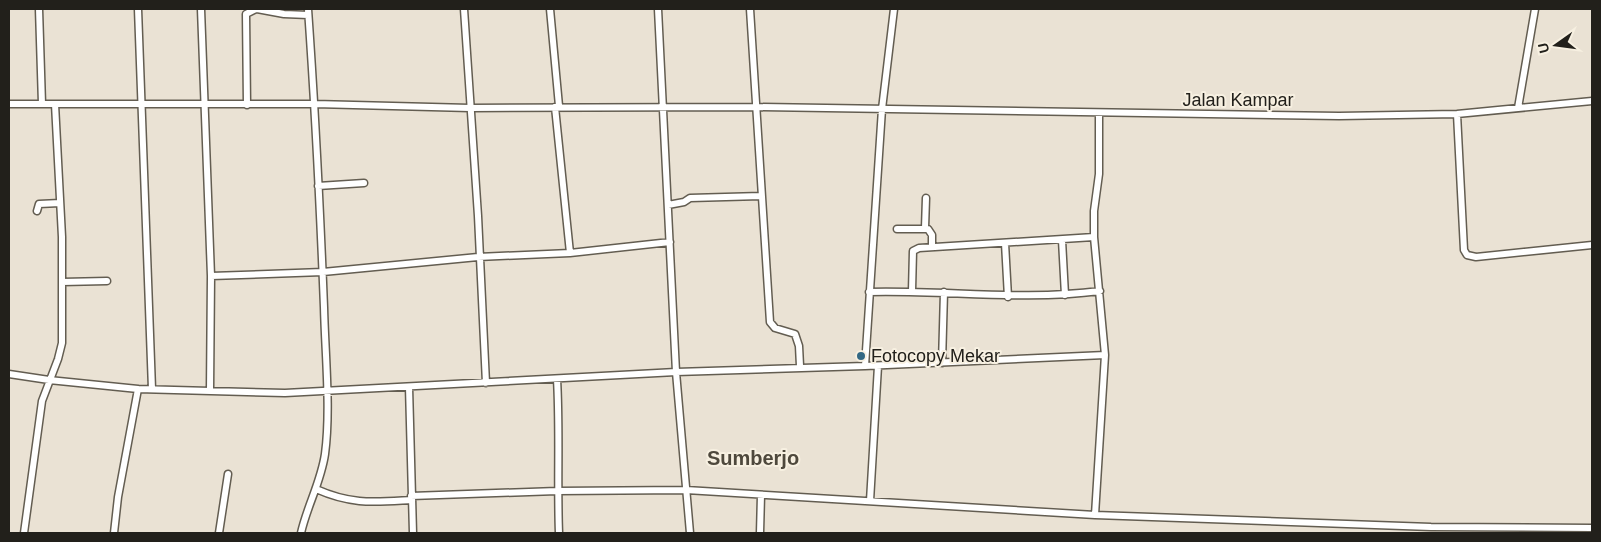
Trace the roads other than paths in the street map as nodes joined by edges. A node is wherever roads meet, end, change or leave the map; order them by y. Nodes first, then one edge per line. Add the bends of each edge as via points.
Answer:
1 (39, 9) edge
2 (138, 9) edge
3 (201, 9) edge
4 (256, 9) edge
5 (464, 9) edge
6 (550, 9) edge
7 (658, 9) edge
8 (750, 9) edge
9 (894, 9) edge
10 (1535, 9) edge
11 (308, 12) edge
12 (1592, 101) edge
13 (9, 104) edge
14 (42, 104) junction
15 (56, 104) junction
16 (315, 104) junction
17 (140, 105) junction
18 (205, 105) junction
19 (247, 105) junction
20 (663, 106) junction
21 (557, 107) junction
22 (755, 107) junction
23 (470, 108) junction
24 (1518, 108) junction
25 (882, 109) junction
26 (1099, 114) junction
27 (1457, 114) junction
28 (364, 184) dead end
29 (318, 186) junction
30 (761, 196) junction
31 (926, 198) dead end
32 (60, 204) junction
33 (668, 205) junction
34 (37, 210) dead end
35 (925, 228) junction
36 (897, 229) dead end
37 (1094, 237) junction
38 (1062, 240) junction
39 (670, 242) junction
40 (1005, 243) junction
41 (1592, 245) edge
42 (932, 247) junction
43 (570, 253) junction
44 (478, 257) junction
45 (323, 272) junction
46 (211, 276) junction
47 (107, 281) dead end
48 (62, 282) junction
49 (912, 291) junction
50 (1100, 291) junction
51 (869, 292) junction
52 (944, 292) junction
53 (1065, 295) junction
54 (1008, 297) junction
55 (1105, 356) junction
56 (942, 363) junction
57 (800, 366) junction
58 (864, 366) junction
59 (878, 366) junction
60 (676, 372) junction
61 (9, 374) edge
62 (557, 379) junction
63 (49, 380) junction
64 (486, 383) junction
65 (408, 387) junction
66 (138, 389) junction
67 (152, 389) junction
68 (327, 389) junction
69 (210, 390) junction
70 (228, 474) dead end
71 (318, 486) junction
72 (686, 490) junction
73 (557, 491) junction
74 (761, 495) junction
75 (412, 498) junction
76 (870, 501) junction
77 (1095, 515) junction
78 (1419, 526) junction
79 (1592, 528) edge
80 (24, 533) edge
81 (114, 533) edge
82 (219, 533) edge
83 (301, 533) edge
84 (413, 533) edge
85 (559, 533) edge
86 (690, 533) edge
87 (760, 533) edge
88 (1419, 533) edge

1 - 14 street
2 - 17 street
3 - 18 street
4 - 11 street via 284,14
4 - 19 street via 246,14
5 - 23 street
6 - 21 street
7 - 20 street
8 - 22 street
9 - 25 street
10 - 24 street
11 - 16 street
12 - 24 street, Jalan Kampar
13 - 14 street, Jalan Kampar
14 - 15 street, Jalan Kampar
15 - 17 street, Jalan Kampar
15 - 32 street
16 - 19 street, Jalan Kampar
16 - 23 street, Jalan Kampar
16 - 29 street
17 - 18 street, Jalan Kampar
17 - 67 street
18 - 19 street, Jalan Kampar
18 - 46 street
20 - 21 street, Jalan Kampar
20 - 22 street, Jalan Kampar
20 - 33 street
21 - 23 street, Jalan Kampar
21 - 43 street
22 - 25 street, Jalan Kampar
22 - 30 street
23 - 44 street
24 - 27 street, Jalan Kampar
25 - 26 street, Jalan Kampar
25 - 51 street
26 - 27 street, Jalan Kampar
26 - 37 street
27 - 41 street via 1464,250 1467,255 1476,257
28 - 29 street
29 - 45 street
30 - 33 street via 693,198
30 - 57 street via 770,322 776,328 793,332
31 - 35 street
32 - 34 street via 39,204
32 - 48 street
33 - 39 street
35 - 36 street
35 - 42 street via 932,235
37 - 38 street
37 - 50 street
38 - 40 street
38 - 53 street
39 - 43 street
39 - 60 street
40 - 42 street
40 - 54 street
42 - 49 street via 913,251
43 - 44 street
44 - 45 street
44 - 64 street
45 - 46 street
45 - 68 street
46 - 69 street
47 - 48 street
48 - 63 street via 62,343
49 - 51 street
49 - 52 street
50 - 53 street
50 - 55 street
51 - 58 street
52 - 54 street
52 - 56 street
53 - 54 street
55 - 56 street
55 - 77 street
56 - 59 street
57 - 58 street
57 - 60 street
58 - 59 street
59 - 76 street
60 - 62 street
60 - 72 street
61 - 63 street
62 - 64 street
62 - 73 street via 560,429
63 - 66 street
63 - 80 street via 42,401
64 - 65 street
65 - 68 street
65 - 75 street
66 - 67 street
66 - 81 street
67 - 69 street
68 - 69 street via 285,393
68 - 71 street via 326,452
70 - 82 street
71 - 75 street via 344,500 359,502
71 - 83 street
72 - 73 street
72 - 74 street
72 - 86 street
73 - 75 street
73 - 85 street
74 - 76 street
74 - 87 street
75 - 84 street
76 - 77 street
77 - 78 street
78 - 79 street
78 - 88 street

